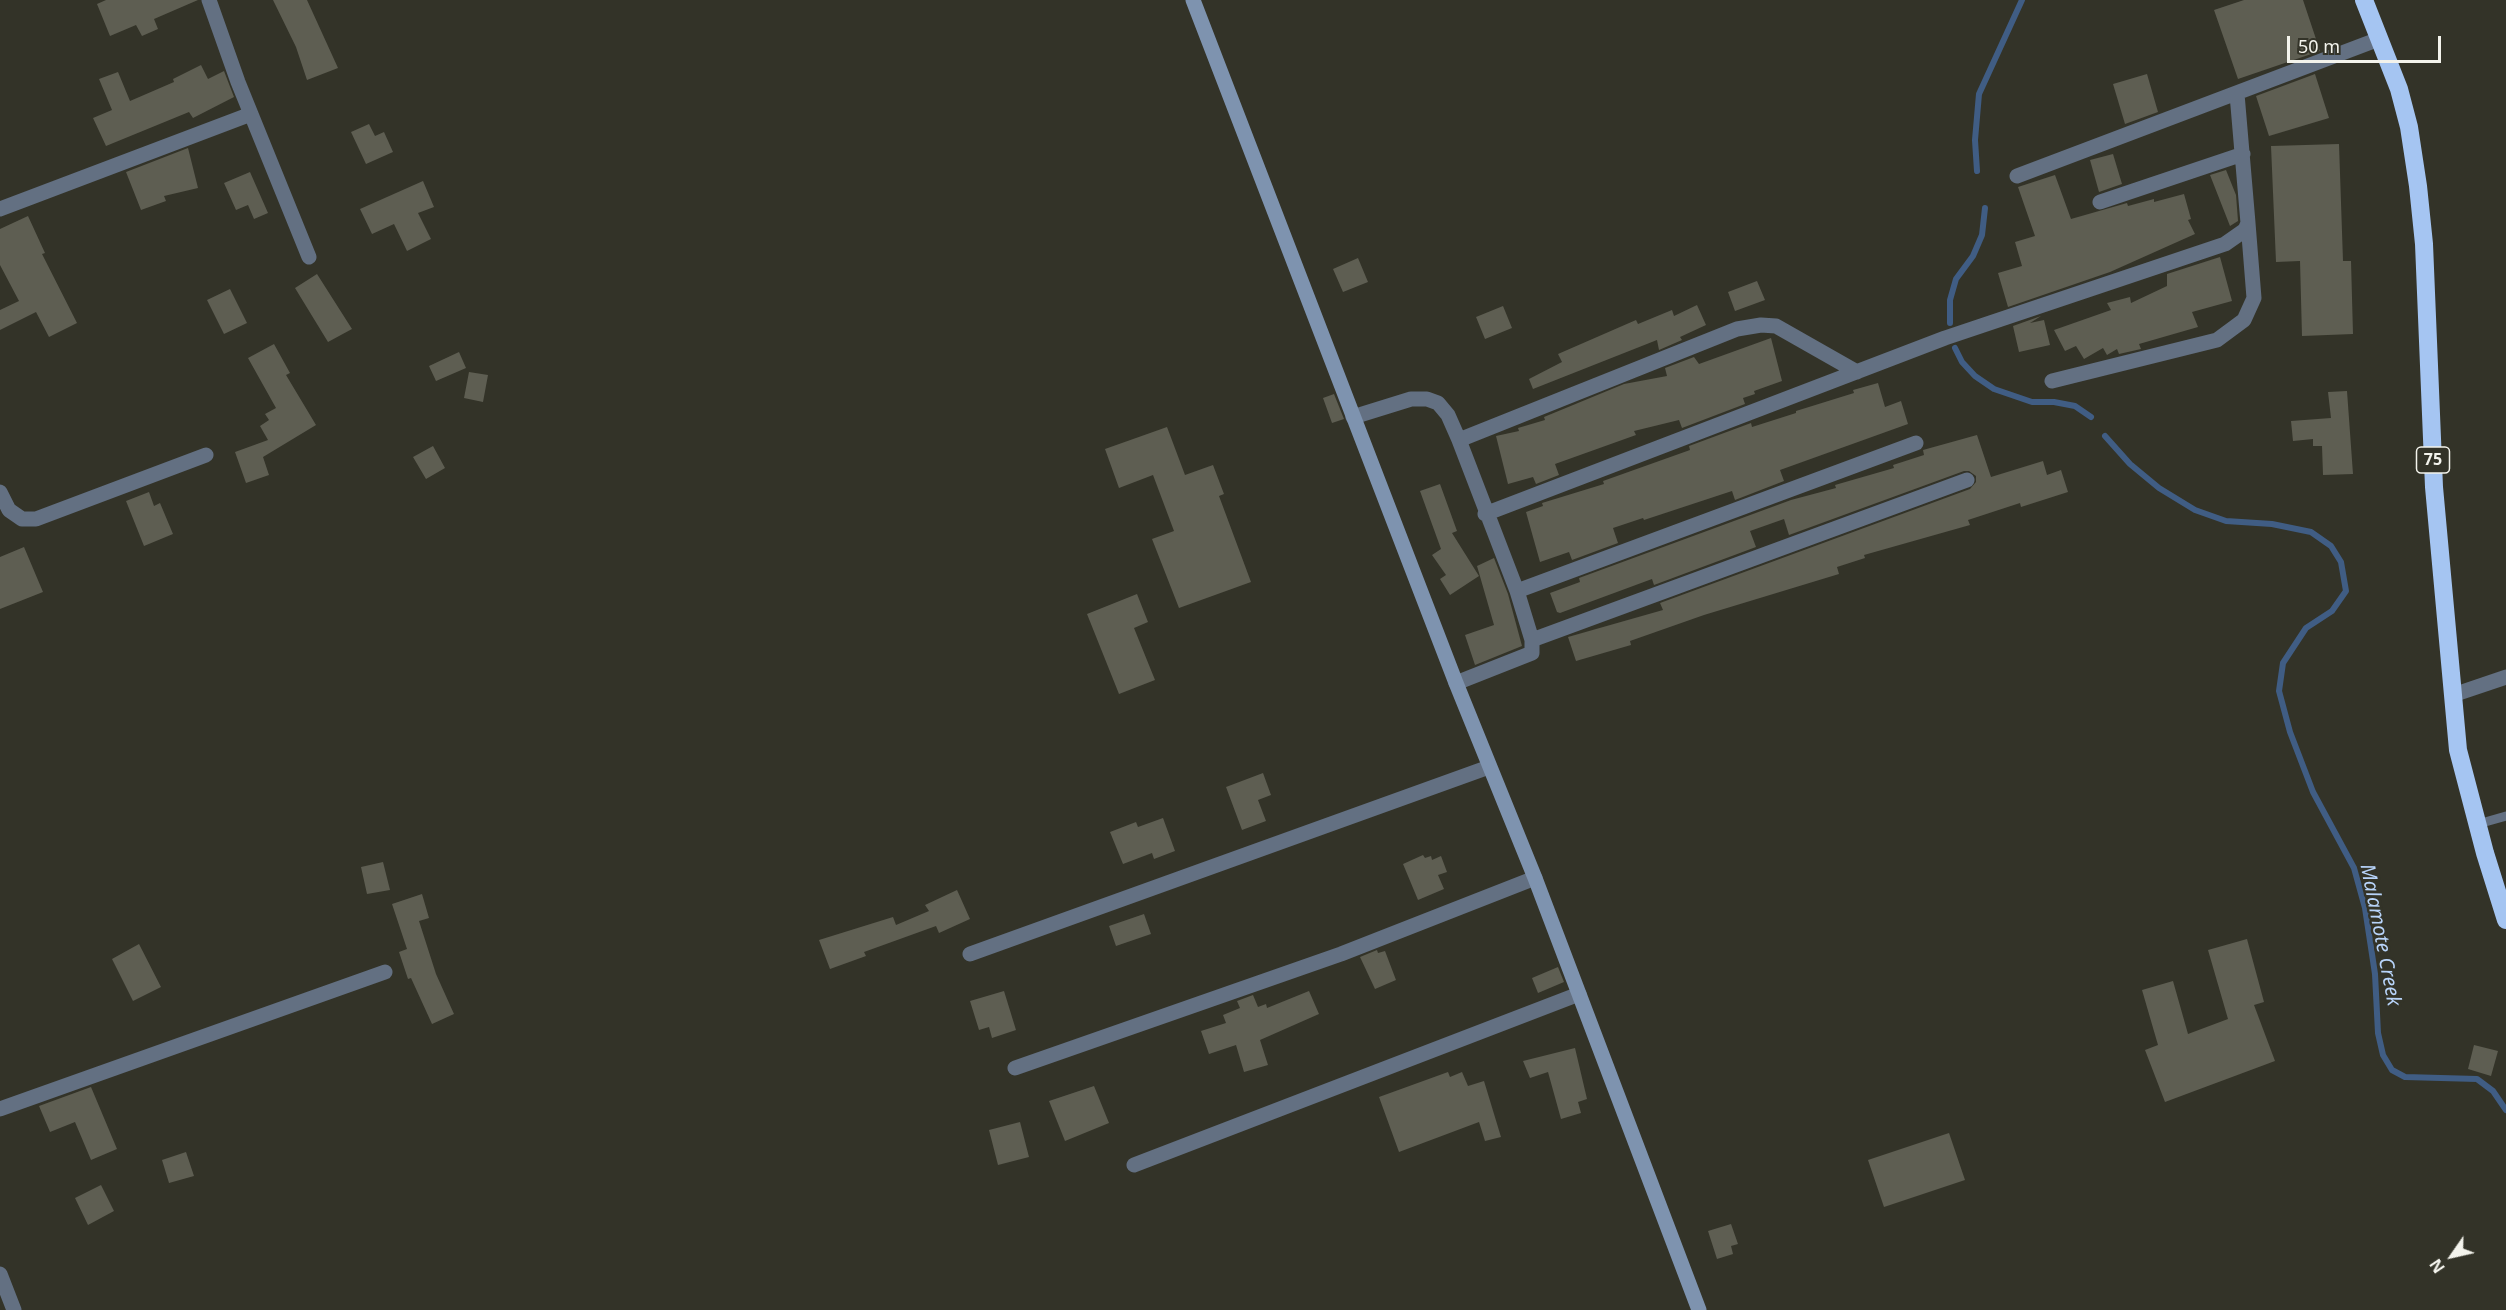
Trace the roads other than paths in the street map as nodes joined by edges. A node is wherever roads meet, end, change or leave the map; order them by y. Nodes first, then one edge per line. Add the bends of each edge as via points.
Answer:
1 (209, 0) edge
2 (1193, 0) edge
3 (2364, 0) edge
4 (2379, 39) junction
5 (2237, 94) junction
6 (251, 114) junction
7 (2243, 154) junction
8 (2017, 176) dead end
9 (2100, 202) dead end
10 (0, 209) edge
11 (2248, 223) junction
12 (309, 257) dead end
13 (1857, 372) junction
14 (2052, 381) dead end
15 (1353, 417) junction
16 (1459, 440) junction
17 (1916, 443) dead end
18 (206, 455) dead end
19 (1967, 480) dead end
20 (0, 492) edge
21 (1485, 514) junction
22 (1517, 591) junction
23 (1532, 640) junction
24 (2506, 677) edge
25 (1456, 683) junction
26 (2453, 695) junction
27 (1489, 766) junction
28 (2506, 816) edge
29 (2478, 824) junction
30 (1535, 878) junction
31 (2506, 920) edge
32 (970, 954) dead end
33 (385, 972) dead end
34 (1579, 994) junction
35 (1015, 1068) dead end
36 (0, 1109) edge
37 (1134, 1165) dead end
38 (0, 1274) edge
39 (14, 1310) edge
40 (1699, 1310) edge

1 - 6 street
2 - 15 street
3 - 4 highway, 75
4 - 5 street
4 - 26 highway, 75 via 2399,89 2418,186 2434,487
5 - 7 street
5 - 8 street
6 - 10 street
6 - 12 street
7 - 9 street
7 - 11 street
11 - 13 street via 2245,230 2225,244 1945,338
11 - 14 street via 2254,298 2244,320 2217,340
13 - 16 street via 1776,326 1737,329
13 - 21 street
15 - 16 street via 1411,399 1427,399 1443,409
15 - 25 street
16 - 21 street
17 - 22 street
18 - 20 street via 36,519 22,519 9,510
19 - 23 street
21 - 22 street
22 - 23 street
23 - 25 street via 1533,648 1527,657
24 - 26 street
25 - 27 street
26 - 29 highway, 75 via 2458,750
27 - 30 street
27 - 32 street
28 - 29 lane
29 - 31 highway, 75
30 - 34 street
30 - 35 street via 1341,954
33 - 36 street
34 - 37 street
34 - 40 street
38 - 39 street

